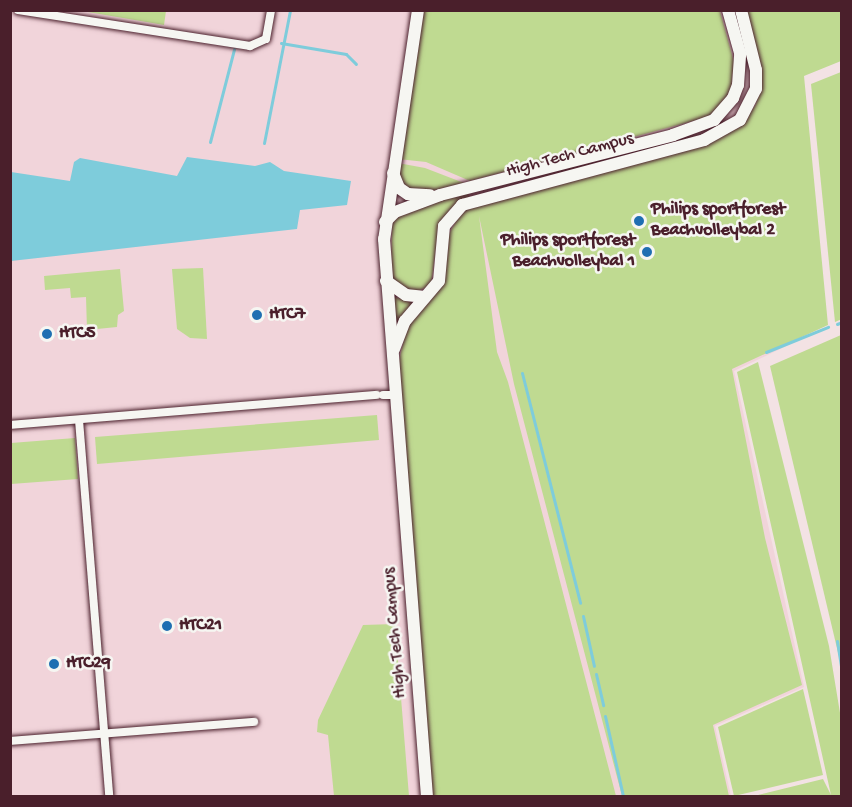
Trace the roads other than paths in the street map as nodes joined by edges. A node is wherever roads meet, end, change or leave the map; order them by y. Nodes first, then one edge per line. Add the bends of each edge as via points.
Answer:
1 (18, 10) edge
2 (271, 10) edge
3 (418, 10) edge
4 (728, 10) edge
5 (741, 10) edge
6 (71, 15) edge
7 (393, 172) junction
8 (440, 195) junction
9 (385, 222) junction
10 (386, 281) junction
11 (425, 297) junction
12 (392, 354) junction
13 (385, 395) junction
14 (79, 420) junction
15 (10, 425) edge
16 (254, 722) dead end
17 (104, 733) junction
18 (10, 741) edge
19 (109, 796) edge
20 (427, 796) edge

1 - 6 street
2 - 6 street via 266,39 250,46
3 - 7 street, High Tech Campus
4 - 8 street, High Tech Campus via 740,53 738,86 714,120 673,135
5 - 11 street, High Tech Campus via 756,80 750,107 740,120 704,140 462,205 444,226 439,281
7 - 8 street via 399,188 408,194
7 - 9 street, High Tech Campus
8 - 9 street, High Tech Campus via 395,212
9 - 10 street, High Tech Campus
10 - 11 street via 406,295
10 - 12 street, High Tech Campus
11 - 12 street, High Tech Campus via 405,321
12 - 13 street, High Tech Campus
13 - 14 street
13 - 20 street, High Tech Campus
14 - 15 street
14 - 17 street
16 - 17 street
17 - 18 street
17 - 19 street

